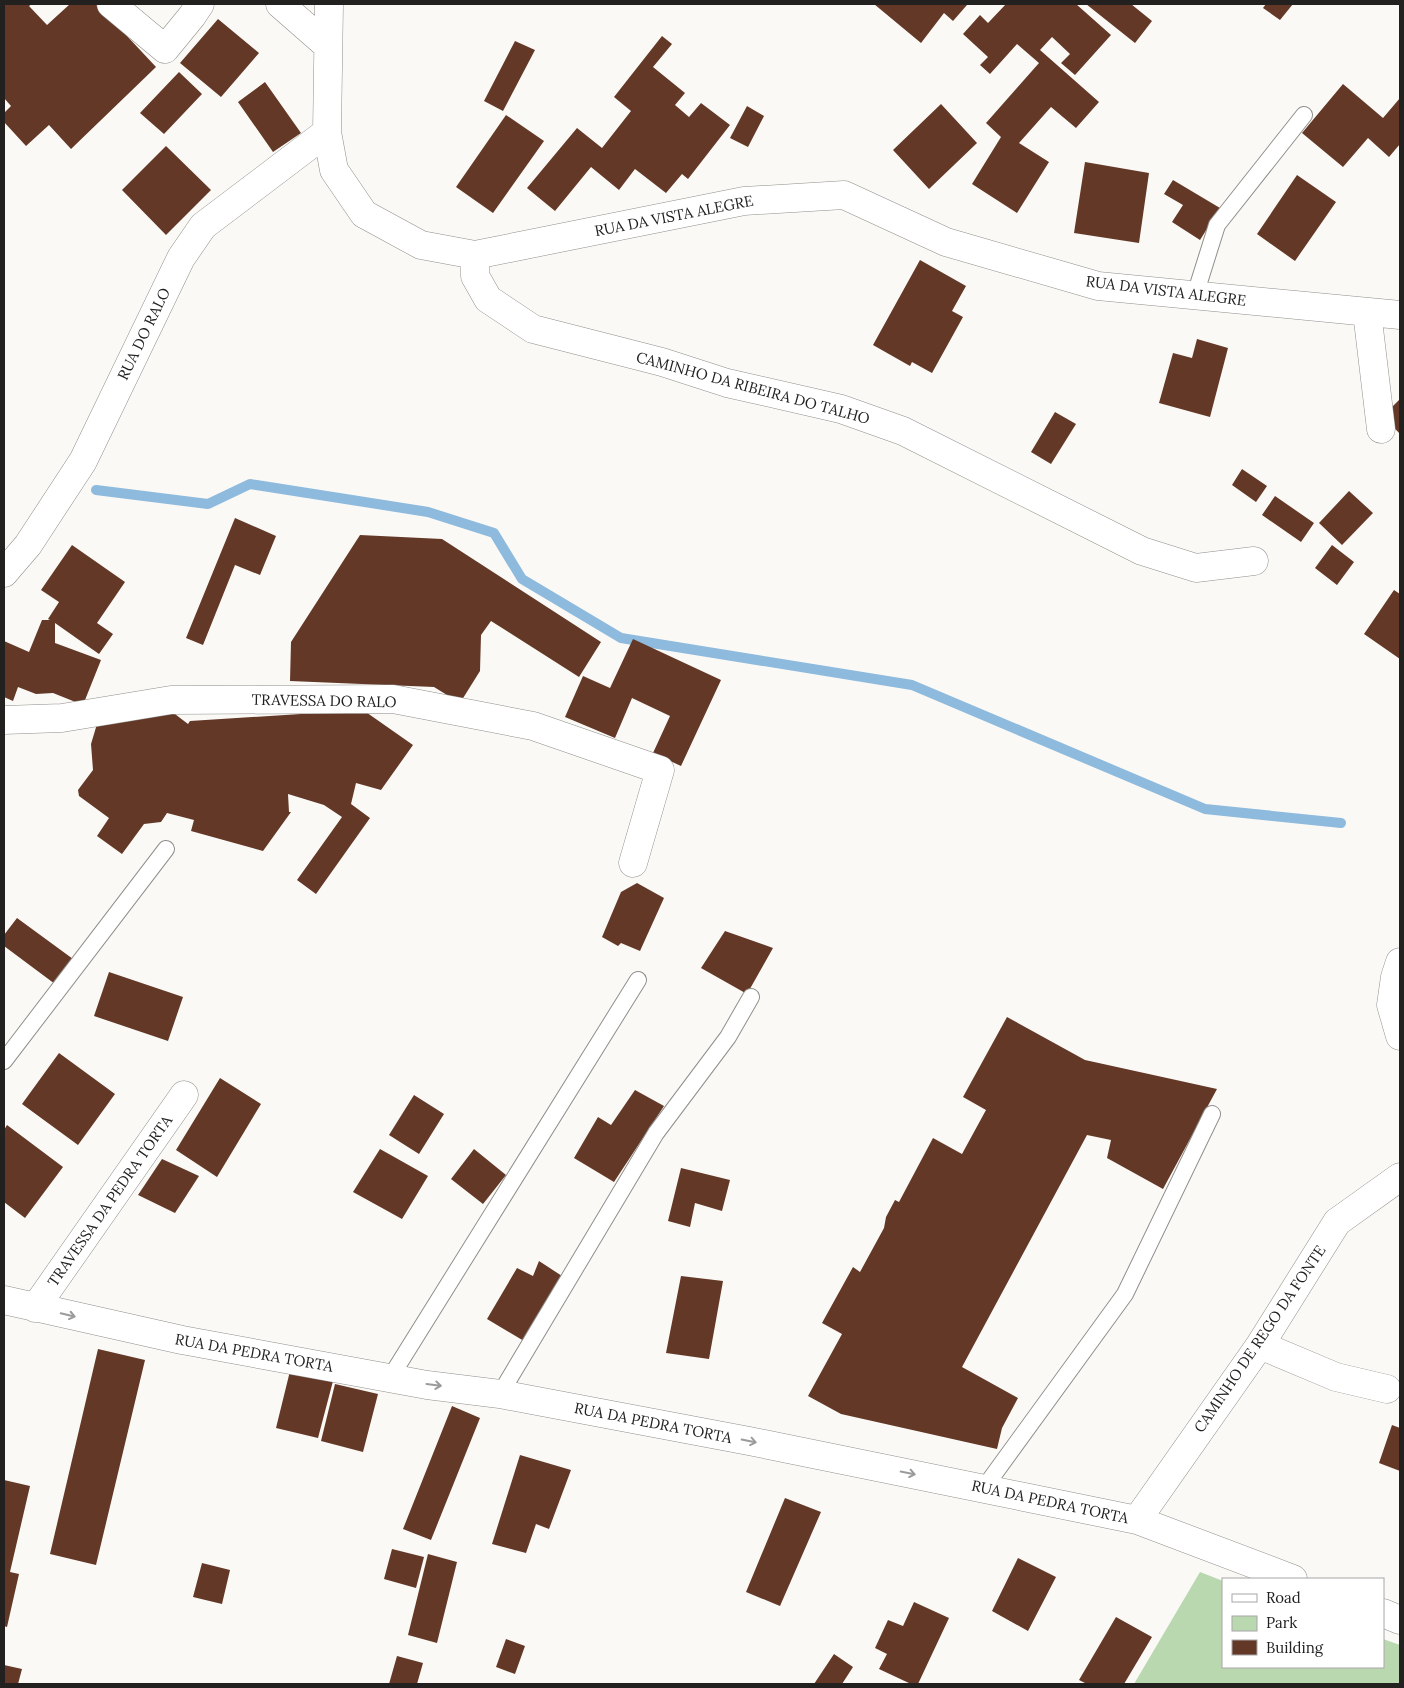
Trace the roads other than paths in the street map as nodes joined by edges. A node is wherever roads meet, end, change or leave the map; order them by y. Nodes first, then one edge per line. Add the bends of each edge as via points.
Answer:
1 (111, 4) edge
2 (200, 4) edge
3 (280, 4) edge
4 (329, 4) edge
5 (328, 46) junction
6 (1304, 115) dead end
7 (327, 132) junction
8 (475, 256) junction
9 (1195, 295) junction
10 (1367, 312) junction
11 (1400, 315) edge
12 (1381, 429) dead end
13 (1254, 561) dead end
14 (4, 573) edge
15 (4, 720) edge
16 (166, 849) dead end
17 (633, 863) dead end
18 (1400, 962) edge
19 (638, 980) dead end
20 (751, 997) dead end
21 (1400, 1036) edge
22 (4, 1061) edge
23 (184, 1095) dead end
24 (1212, 1114) dead end
25 (1400, 1177) edge
26 (4, 1300) edge
27 (35, 1308) junction
28 (1260, 1345) junction
29 (390, 1378) junction
30 (1387, 1389) dead end
31 (500, 1394) junction
32 (984, 1488) junction
33 (1137, 1520) junction
34 (1290, 1578) edge
35 (1384, 1613) edge
36 (1400, 1620) edge

1 - 2 street via 165,49
3 - 5 street
4 - 5 street, RUA DA VISTA ALEGRE
5 - 7 street, RUA DA VISTA ALEGRE
6 - 9 lane via 1217,225
7 - 8 street, RUA DA VISTA ALEGRE via 334,170 364,214 421,245
7 - 14 street, RUA DO RALO via 203,226 181,258 83,462 28,545
8 - 9 street, RUA DA VISTA ALEGRE via 744,201 844,195 946,242 1098,286
8 - 13 street, CAMINHO DA RIBEIRA DO TALHO via 475,276 488,299 533,328 727,383 841,409 894,428 1142,552 1196,568
9 - 10 street, RUA DA VISTA ALEGRE
10 - 11 street, RUA DA VISTA ALEGRE
10 - 12 street
15 - 17 street, TRAVESSA DO RALO via 62,718 171,700 393,699 533,726 660,770
16 - 22 lane
18 - 21 street via 1391,1005
19 - 29 lane
20 - 31 lane via 728,1037 656,1133
23 - 27 street, TRAVESSA DA PEDRA TORTA
24 - 32 lane via 1125,1294
25 - 28 street, CAMINHO DE REGO DA FONTE via 1337,1222
26 - 27 street, RUA DA PEDRA TORTA
27 -> 29 street, RUA DA PEDRA TORTA via 182,1340
28 - 30 street via 1336,1377
28 - 33 street, CAMINHO DE REGO DA FONTE
29 -> 31 street, RUA DA PEDRA TORTA
31 -> 32 street, RUA DA PEDRA TORTA
32 - 33 street, RUA DA PEDRA TORTA
33 - 34 street, RUA DA PEDRA TORTA
35 - 36 street

